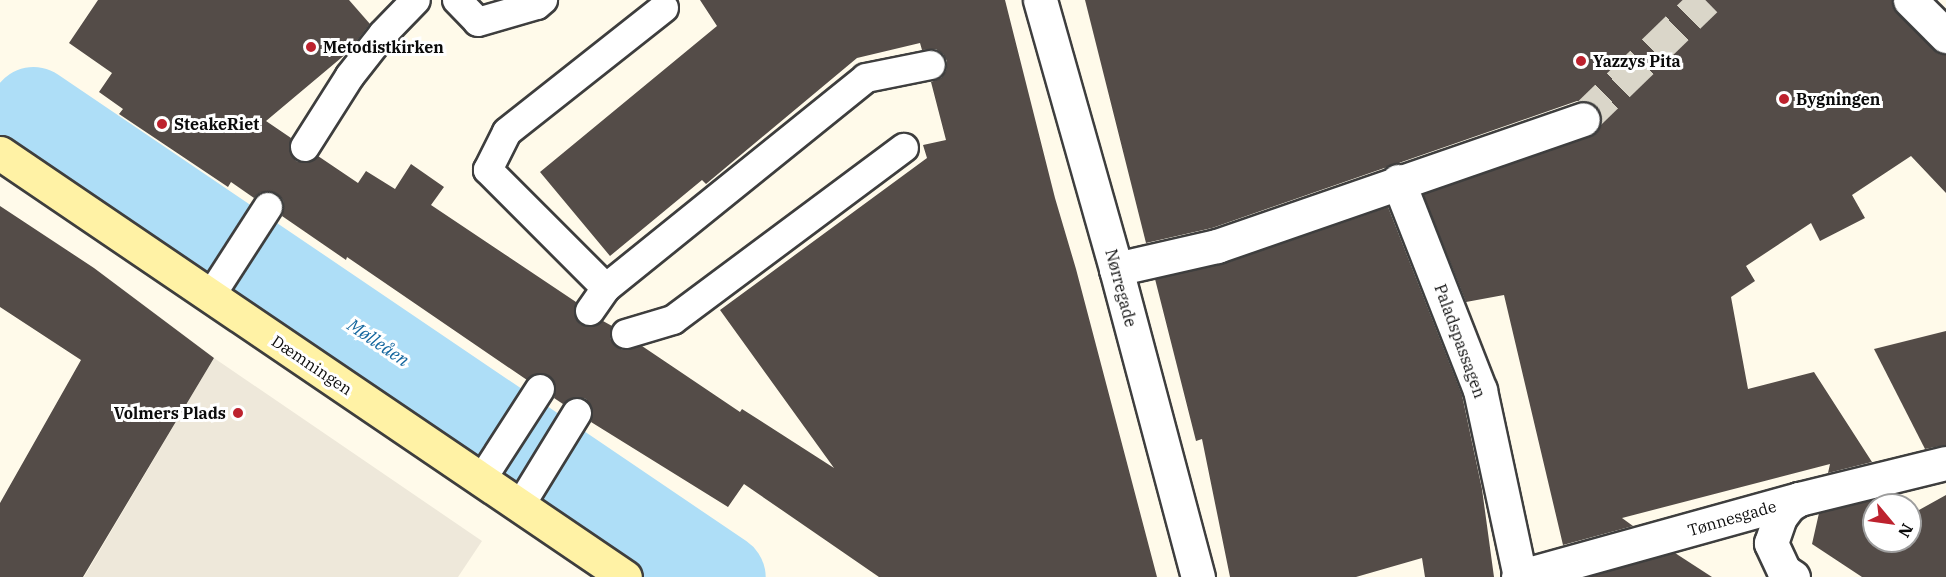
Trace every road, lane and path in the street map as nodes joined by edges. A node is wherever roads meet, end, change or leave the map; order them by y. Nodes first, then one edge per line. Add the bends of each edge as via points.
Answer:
1 (416, 0) edge
2 (457, 0) edge
3 (543, 0) edge
4 (1040, 0) edge
5 (1910, 0) edge
6 (664, 9) dead end
7 (1946, 36) edge
8 (931, 65) dead end
9 (1582, 119) tunnel mouth
10 (305, 147) dead end
11 (904, 148) dead end
12 (0, 153) edge
13 (1398, 181) junction
14 (268, 207) dead end
15 (1116, 269) junction
16 (606, 288) junction
17 (210, 297) junction
18 (590, 311) dead end
19 (626, 334) dead end
20 (534, 398) dead end
21 (571, 423) dead end
22 (1946, 463) edge
23 (482, 479) junction
24 (1799, 499) junction
25 (520, 506) junction
26 (625, 577) edge
27 (1198, 577) edge
28 (1519, 577) edge
29 (1792, 577) edge

1 - 10 lane via 350,76
2 - 3 lane via 478,22
4 - 15 street, Nørregade
5 - 7 street
6 - 16 lane via 507,132 488,170
8 - 16 lane via 866,78
9 - 13 street
11 - 19 lane via 673,320
12 - 17 street, Dæmningen
13 - 15 street via 1217,246
13 - 28 street, Paladspassagen via 1480,390
14 - 17 lane
15 - 27 street, Nørregade
16 - 18 lane
17 - 23 street, Dæmningen
20 - 23 lane
21 - 25 lane
22 - 24 street, Tønnesgade
23 - 25 street, Dæmningen
24 - 28 street, Tønnesgade
24 - 29 street via 1780,517 1771,543 1784,571
25 - 26 street, Dæmningen

